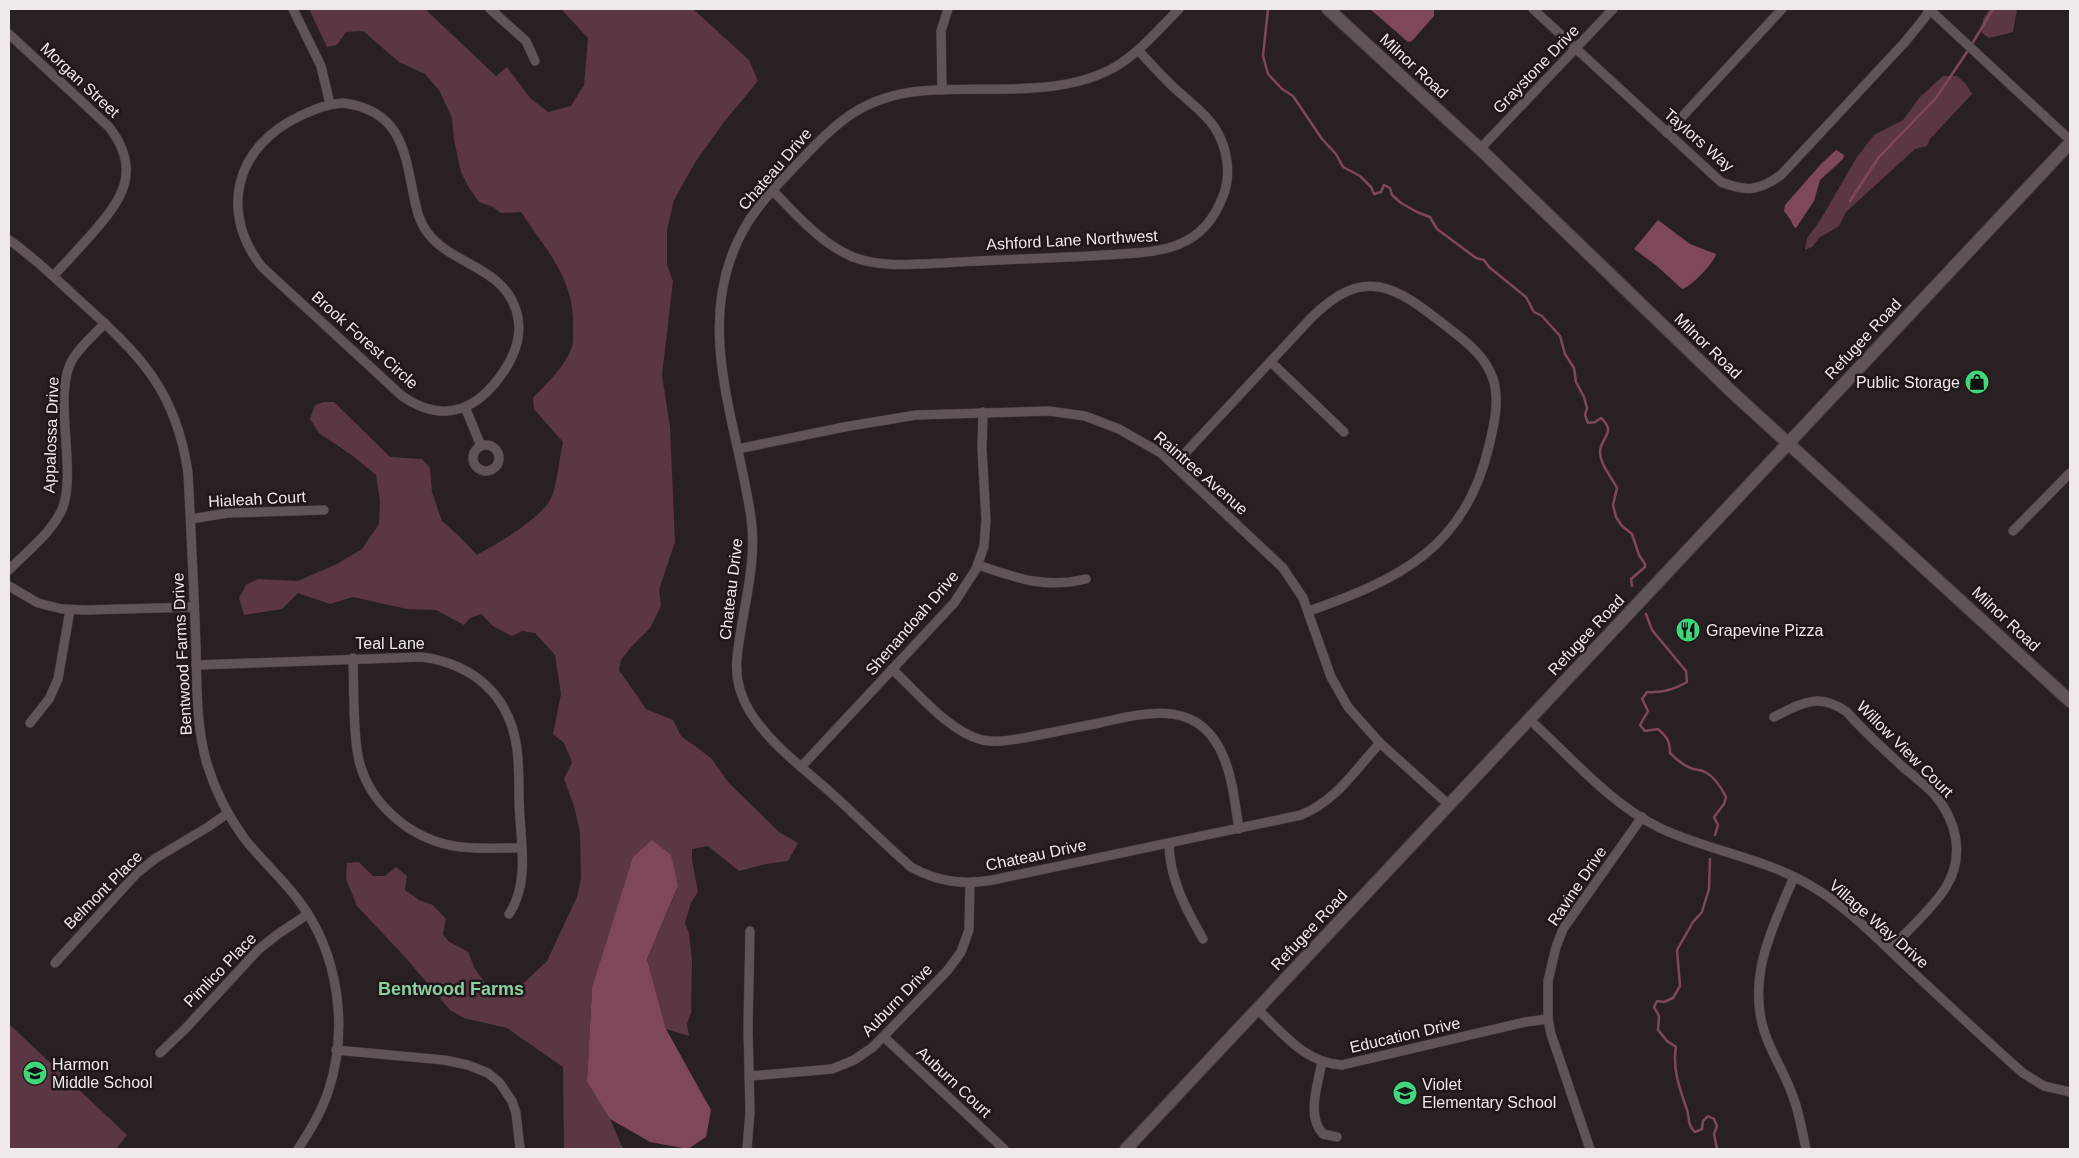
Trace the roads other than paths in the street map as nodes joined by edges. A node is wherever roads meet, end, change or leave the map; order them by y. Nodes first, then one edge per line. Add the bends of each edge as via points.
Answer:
1 (293, 9) edge
2 (490, 9) edge
3 (948, 9) edge
4 (1179, 9) edge
5 (1328, 9) edge
6 (1532, 9) edge
7 (1613, 9) edge
8 (1782, 9) edge
9 (1929, 9) edge
10 (9, 34) edge
11 (1576, 49) junction
12 (1138, 50) junction
13 (535, 61) dead end
14 (942, 90) junction
15 (330, 104) junction
16 (1667, 133) junction
17 (2070, 142) edge
18 (1480, 149) junction
19 (772, 190) junction
20 (9, 240) edge
21 (53, 276) junction
22 (105, 323) junction
23 (1270, 362) junction
24 (465, 407) junction
25 (983, 412) junction
26 (1344, 432) dead end
27 (1788, 443) junction
28 (481, 446) dead end
29 (738, 449) junction
30 (1174, 465) junction
31 (2070, 473) edge
32 (324, 510) dead end
33 (191, 518) junction
34 (2013, 531) dead end
35 (978, 565) junction
36 (9, 570) edge
37 (1086, 579) dead end
38 (9, 586) edge
39 (194, 607) junction
40 (70, 610) junction
41 (1309, 611) junction
42 (353, 658) junction
43 (196, 665) junction
44 (892, 668) junction
45 (2070, 701) edge
46 (1774, 717) dead end
47 (1530, 720) junction
48 (30, 723) dead end
49 (1380, 743) junction
50 (801, 767) junction
51 (1449, 805) junction
52 (228, 813) junction
53 (1642, 817) junction
54 (1238, 829) junction
55 (1169, 843) junction
56 (522, 848) junction
57 (1794, 877) junction
58 (970, 883) junction
59 (308, 914) junction
60 (509, 914) dead end
61 (750, 931) dead end
62 (1203, 939) dead end
63 (1890, 950) junction
64 (54, 963) dead end
65 (1258, 1009) junction
66 (1548, 1019) junction
67 (884, 1038) junction
68 (336, 1050) junction
69 (160, 1053) dead end
70 (1322, 1062) junction
71 (750, 1076) junction
72 (2070, 1092) edge
73 (1337, 1137) dead end
74 (298, 1149) edge
75 (520, 1149) edge
76 (747, 1149) edge
77 (1004, 1149) edge
78 (1126, 1149) edge
79 (1590, 1149) edge
80 (1806, 1149) edge

1 - 15 street via 321,66
2 - 13 street via 526,41
3 - 14 street via 941,31
4 - 12 street, Chateau Drive
5 - 18 main road, Milnor Road
6 - 11 street, Taylors Way
7 - 11 street, Graystone Drive
8 - 16 street
9 - 16 street, Taylors Way via 1905,42 1768,184 1745,189 1721,182
9 - 17 street
10 - 21 street, Morgan Street via 109,127 125,158 126,181 117,204
11 - 16 street, Taylors Way
11 - 18 street, Graystone Drive
12 - 14 street, Chateau Drive via 1117,66 1082,81 1047,86
12 - 19 street, Ashford Lane Northwest via 1176,90 1201,110 1216,129 1225,152 1227,181 1218,210 1194,237 1173,248 1149,253 875,263 843,253 824,240
14 - 19 street, Chateau Drive via 905,93 853,112 830,130
15 - 24 street, Brook Forest Circle via 356,104 387,122 401,142 417,212 426,231 443,248 492,276 513,301 519,334 513,355 487,394
15 - 24 street, Brook Forest Circle via 277,128 264,139 248,161 239,188 238,203 247,245 262,267 402,396 432,410
17 - 27 main road, Refugee Road
18 - 27 main road, Milnor Road
19 - 29 street, Chateau Drive via 738,241 720,311 720,360
20 - 21 street, Bentwood Farms Drive
21 - 22 street, Bentwood Farms Drive
22 - 33 street, Bentwood Farms Drive via 141,359 169,404 186,454
22 - 36 street, Appalossa Drive via 74,356 66,378 66,483 62,507 43,536
23 - 26 street
23 - 30 street
23 - 41 street via 1330,301 1350,290 1374,286 1408,297 1465,341 1488,367 1495,388 1495,414 1484,466 1468,504 1451,529 1401,572
24 - 28 street
25 - 29 street, Raintree Avenue via 892,418
25 - 30 street, Raintree Avenue via 1049,411 1085,416 1141,440
25 - 35 street, Shenandoah Drive via 986,520 984,546
27 - 45 main road, Milnor Road
27 - 47 main road, Refugee Road
29 - 50 street, Chateau Drive via 753,526 737,659 738,683 753,716
30 - 41 street, Raintree Avenue via 1283,568
31 - 34 street
32 - 33 street, Hialeah Court via 228,513
33 - 39 street, Bentwood Farms Drive
35 - 37 street via 1041,583
35 - 44 street, Shenandoah Drive via 954,603
38 - 40 street via 38,603
39 - 40 street
39 - 43 street, Bentwood Farms Drive
40 - 48 street via 58,679 49,699
41 - 49 street, Raintree Avenue via 1336,688 1355,717
42 - 43 street, Teal Lane
42 - 56 street via 358,756 372,790 388,811 406,826 437,842 460,847
42 - 56 street, Teal Lane via 412,656 436,659 469,672 495,695 508,716 516,743
43 - 52 street, Bentwood Farms Drive via 201,739 210,773
44 - 50 street, Shenandoah Drive
44 - 54 street via 952,725 982,740 1006,741 1145,713 1164,712 1182,716 1202,728 1218,746 1228,768
46 - 63 street, Willow View Court via 1805,702 1816,700 1837,705 1931,791 1951,820 1958,855 1951,878 1931,907
47 - 51 main road, Refugee Road
47 - 53 street, Village Way Drive via 1610,794
49 - 51 street, Raintree Avenue
49 - 54 street, Chateau Drive via 1323,804 1301,814
50 - 58 street, Chateau Drive via 912,866 944,881
51 - 65 main road, Refugee Road
52 - 59 street, Bentwood Farms Drive via 244,838
52 - 64 street, Belmont Place via 137,873
53 - 57 street, Village Way Drive via 1660,828 1763,862
53 - 66 street, Ravine Drive via 1563,929 1548,982
54 - 55 street, Chateau Drive
55 - 58 street, Chateau Drive
55 - 62 street via 1177,887
56 - 60 street, Teal Lane via 520,891
57 - 63 street, Village Way Drive via 1837,904
57 - 80 street via 1766,946 1759,997 1763,1027 1792,1092
58 - 67 street, Auburn Drive via 969,930 961,952
59 - 68 street, Bentwood Farms Drive via 328,956 334,980 338,1013
59 - 69 street, Pimlico Place via 259,949
61 - 71 street
63 - 72 street, Village Way Drive via 2023,1074 2044,1086
65 - 70 street, Education Drive via 1292,1043
65 - 78 main road, Refugee Road
66 - 70 street, Education Drive via 1353,1064
66 - 79 street, Ravine Drive
67 - 71 street, Auburn Drive via 864,1054 832,1069
67 - 77 street, Auburn Court
68 - 74 street, Bentwood Farms Drive via 328,1092
68 - 75 street via 444,1060 484,1071 499,1082 512,1101
70 - 73 street via 1315,1098 1316,1124 1323,1134
71 - 76 street

